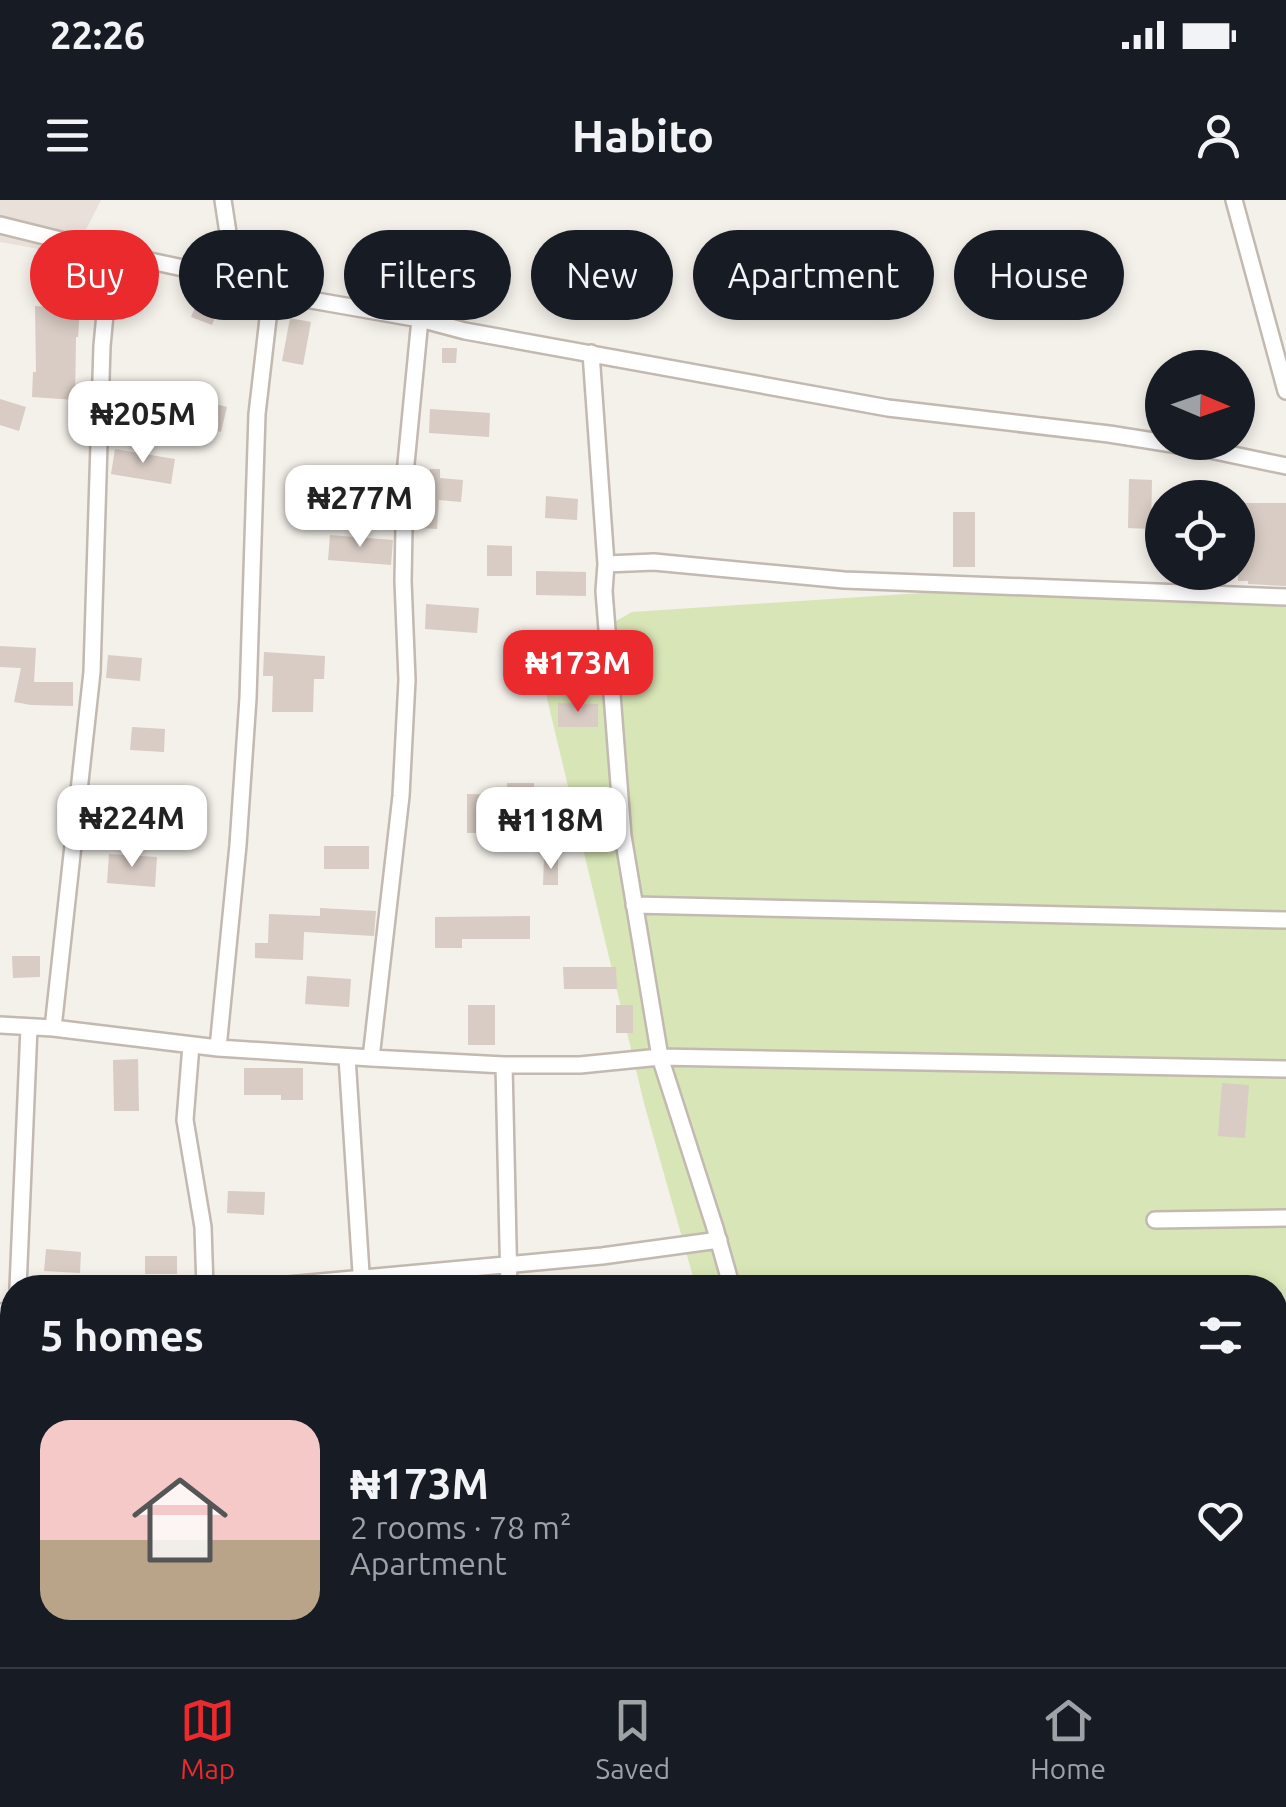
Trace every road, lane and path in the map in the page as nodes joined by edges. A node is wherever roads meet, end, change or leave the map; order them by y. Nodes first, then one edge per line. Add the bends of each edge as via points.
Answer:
1 (223, 200) edge
2 (1234, 200) edge
3 (0, 226) edge
4 (228, 230) edge
5 (30, 233) edge
6 (104, 320) edge
7 (268, 320) edge
8 (420, 320) edge
9 (427, 320) edge
10 (591, 353) junction
11 (1286, 391) edge
12 (1286, 466) edge
13 (606, 564) junction
14 (1286, 597) edge
15 (634, 904) junction
16 (1286, 920) edge
17 (0, 1025) edge
18 (29, 1027) junction
19 (53, 1028) junction
20 (191, 1044) junction
21 (218, 1048) junction
22 (347, 1056) junction
23 (660, 1057) junction
24 (371, 1058) junction
25 (504, 1064) junction
26 (1286, 1069) edge
27 (1286, 1218) edge
28 (1155, 1220) dead end
29 (719, 1240) junction
30 (508, 1265) junction
31 (19, 1275) edge
32 (204, 1275) edge
33 (361, 1275) edge
34 (422, 1275) edge
35 (508, 1275) edge
36 (728, 1275) edge

1 - 4 street
2 - 11 street
3 - 5 street
6 - 19 street via 92,672
7 - 21 street via 257,414 238,845
8 - 24 street via 405,474 401,796
9 - 10 street
10 - 12 street via 888,408 1126,437
10 - 13 street
13 - 14 street
13 - 15 street via 623,836
15 - 16 street
15 - 23 street
17 - 18 street
18 - 19 street
18 - 31 street
19 - 20 street
20 - 21 street
20 - 32 street via 185,1120
21 - 22 street
22 - 24 street
22 - 33 street
23 - 25 street
23 - 26 street
23 - 29 street
24 - 25 street
25 - 30 street
27 - 28 street
29 - 30 street
29 - 36 street
30 - 34 street
30 - 35 street

